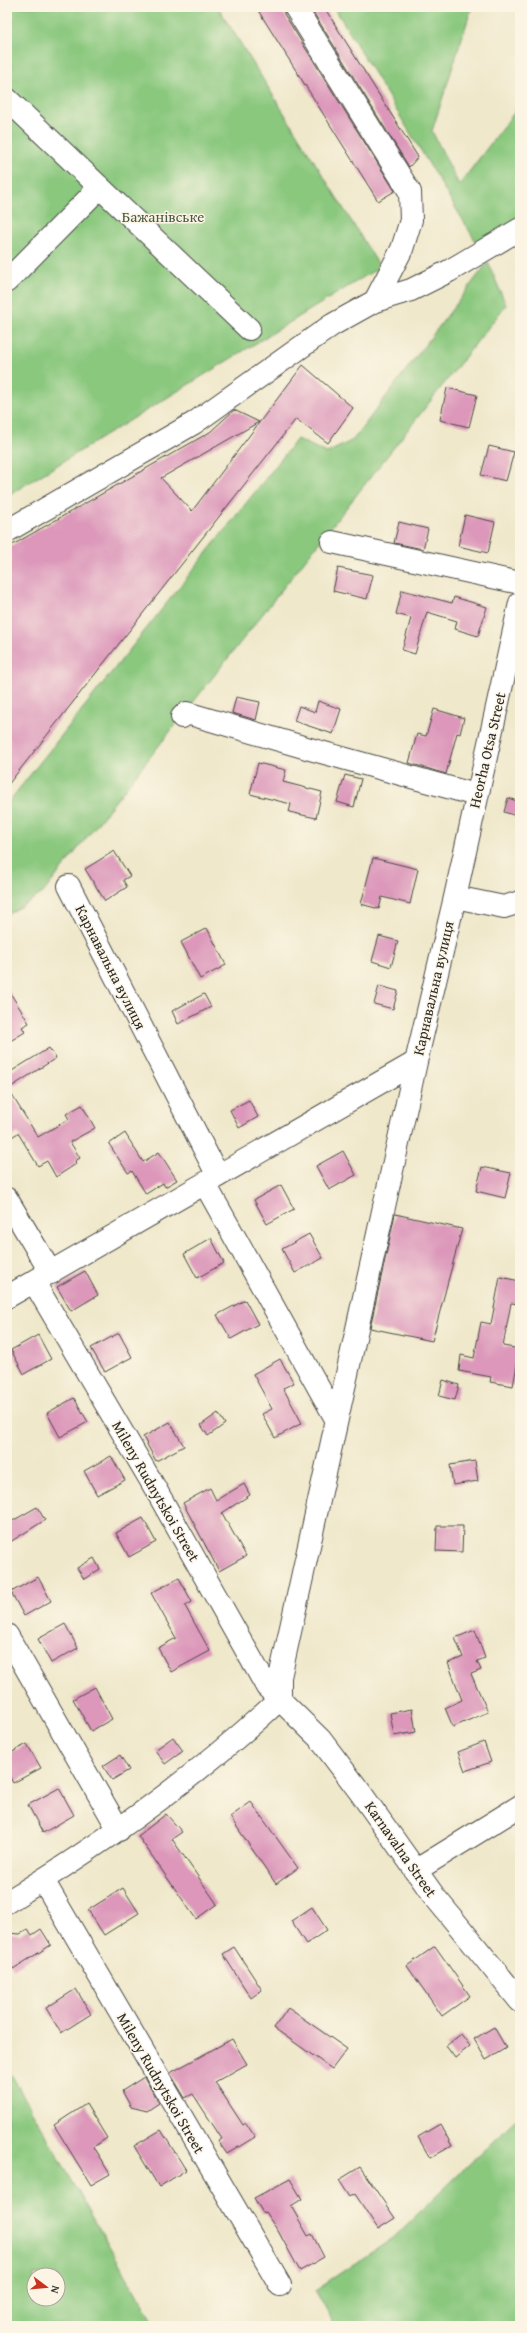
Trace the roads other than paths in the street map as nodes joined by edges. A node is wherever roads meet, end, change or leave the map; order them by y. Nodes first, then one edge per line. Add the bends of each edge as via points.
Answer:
1 (295, 7) edge
2 (7, 99) edge
3 (100, 187) junction
4 (520, 229) edge
5 (7, 280) edge
6 (375, 301) junction
7 (249, 329) dead end
8 (7, 531) edge
9 (332, 542) dead end
10 (520, 584) edge
11 (520, 603) edge
12 (182, 717) dead end
13 (476, 795) junction
14 (69, 886) dead end
15 (455, 897) junction
16 (520, 902) edge
17 (416, 1062) junction
18 (212, 1180) junction
19 (7, 1199) edge
20 (42, 1278) junction
21 (7, 1297) edge
22 (336, 1420) junction
23 (7, 1635) edge
24 (280, 1699) junction
25 (520, 1806) edge
26 (119, 1830) junction
27 (415, 1871) junction
28 (42, 1880) junction
29 (7, 1902) edge
30 (520, 2001) edge
31 (280, 2285) dead end

1 - 6 street via 410,192 411,220 402,249
2 - 3 street
3 - 5 street
3 - 7 street
4 - 6 street via 411,290
6 - 8 street via 332,325 194,423
9 - 10 street
11 - 13 street, Heorha Otsa Street
12 - 13 street via 186,713 190,714
13 - 15 street, Heorha Otsa Street
14 - 18 street, Карнавальна вулиця
15 - 16 street via 504,907
15 - 17 street, Карнавальна вулиця
17 - 18 street, Карнавальна вулиця
17 - 22 street
18 - 20 street, Карнавальна вулиця
18 - 22 street
19 - 20 street
20 - 21 street, Карнавальна вулиця
20 - 24 street, Mileny Rudnytskoi Street via 259,1674
22 - 24 street via 280,1677
23 - 26 street
24 - 26 street via 236,1740
24 - 27 street, Karnavalna Street via 320,1739
25 - 27 street
26 - 28 street
27 - 30 street, Karnavalna Street
28 - 29 street
28 - 31 street, Mileny Rudnytskoi Street

